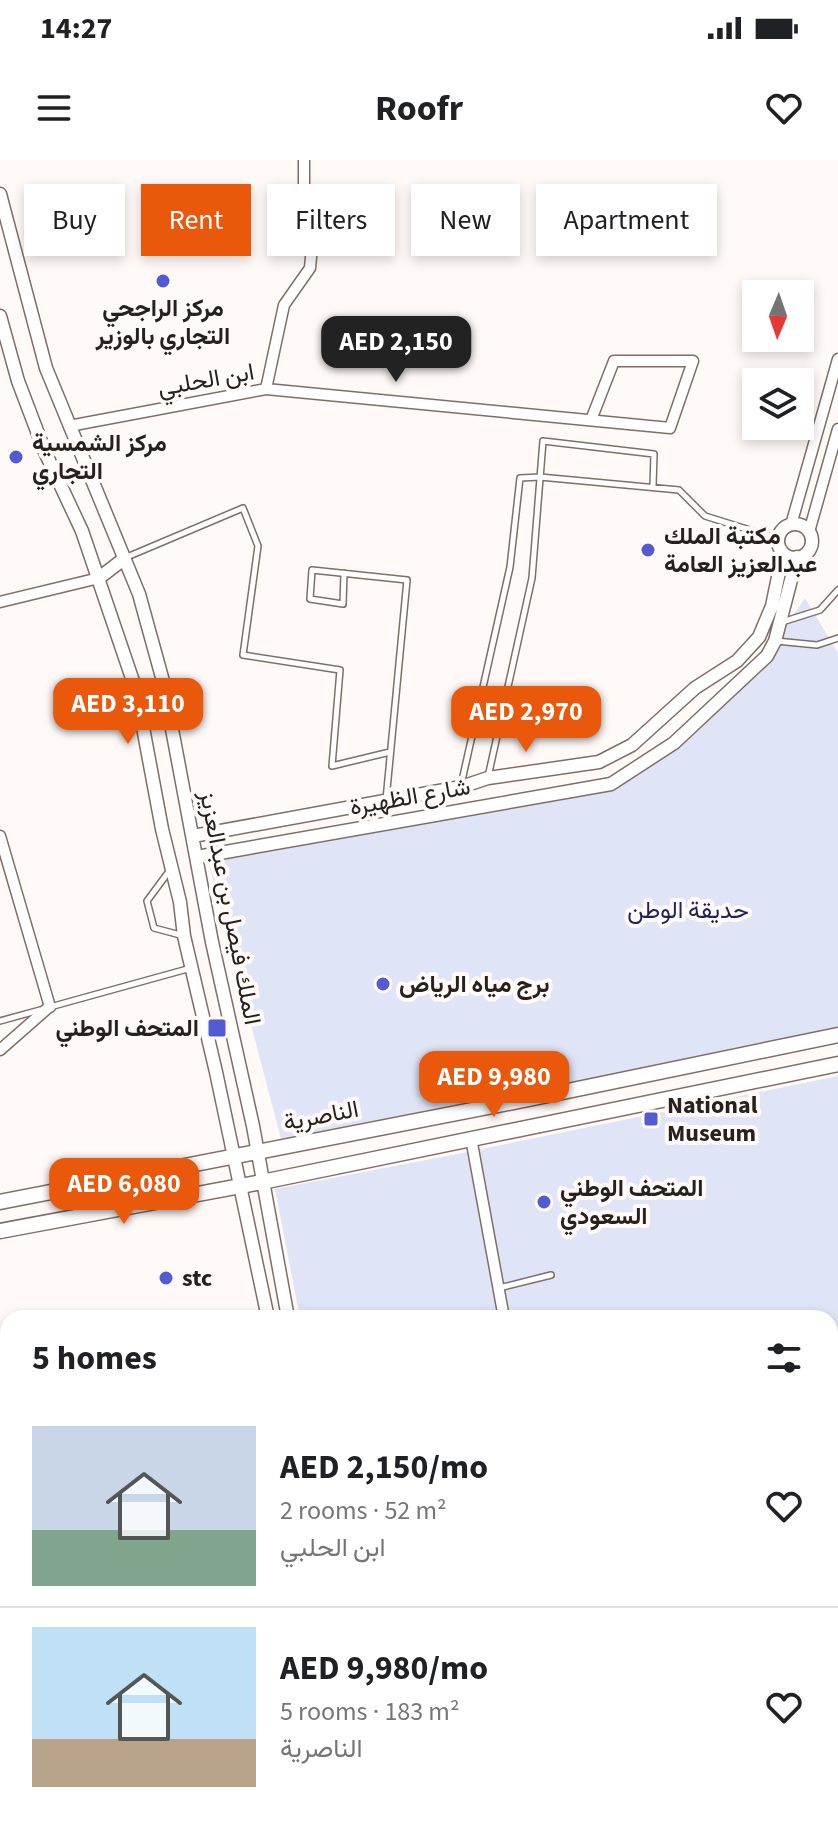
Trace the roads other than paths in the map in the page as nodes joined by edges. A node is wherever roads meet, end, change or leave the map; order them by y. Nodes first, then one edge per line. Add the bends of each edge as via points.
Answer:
1 (304, 160) edge
2 (0, 194) edge
3 (0, 316) edge
4 (838, 359) edge
5 (266, 389) junction
6 (591, 420) junction
7 (69, 426) junction
8 (838, 429) edge
9 (540, 477) junction
10 (653, 486) junction
11 (791, 525) junction
12 (809, 532) junction
13 (779, 539) junction
14 (783, 553) junction
15 (797, 557) junction
16 (125, 558) junction
17 (344, 573) junction
18 (99, 578) junction
19 (838, 590) edge
20 (0, 602) edge
21 (779, 623) junction
22 (838, 638) edge
23 (775, 641) junction
24 (390, 752) junction
25 (488, 778) junction
26 (461, 787) junction
27 (386, 801) junction
28 (0, 836) edge
29 (193, 836) junction
30 (197, 857) junction
31 (171, 869) junction
32 (184, 936) junction
33 (192, 967) junction
34 (50, 1007) junction
35 (0, 1021) edge
36 (838, 1035) edge
37 (0, 1050) edge
38 (838, 1064) edge
39 (529, 1099) junction
40 (534, 1125) junction
41 (471, 1138) junction
42 (257, 1152) junction
43 (234, 1156) junction
44 (262, 1182) junction
45 (240, 1184) junction
46 (0, 1202) edge
47 (0, 1231) edge
48 (551, 1275) dead end
49 (498, 1289) junction
50 (266, 1310) edge
51 (286, 1310) edge
52 (502, 1310) edge

1 - 5 street via 304,213 313,236 310,268 284,305
2 - 7 street, الملك فيصل بن عبدالعزيز via 46,368
3 - 18 street, الملك فيصل بن عبدالعزيز via 18,381
4 - 11 street
5 - 6 street, ابن الحلبي
5 - 7 street, ابن الحلبي
6 - 6 street, ابن الحلبي via 614,361 693,361 670,428
7 - 16 street, الملك فيصل بن عبدالعزيز
8 - 12 street, شارع الظهيرة
9 - 10 lane
9 - 10 lane via 543,441 654,454
9 - 25 lane via 532,578
9 - 26 lane via 520,478 510,567
10 - 13 lane via 679,490 705,516
11 - 12 street
11 - 13 street
12 - 15 street, شارع الظهيرة via 811,546
13 - 14 street, شارع الظهيرة
14 - 15 street
14 - 25 street, شارع الظهيرة via 759,637 737,661 695,688 632,745 599,762
15 - 21 street, شارع الظهيرة
16 - 18 street
16 - 24 lane via 243,508 258,546 243,655 340,670 332,766
16 - 29 street, الملك فيصل بن عبدالعزيز via 163,681
17 - 17 lane via 312,570 310,599 343,604
17 - 24 lane via 407,580
18 - 20 street
18 - 31 street, الملك فيصل بن عبدالعزيز via 136,690
19 - 21 lane via 820,610
21 - 23 street, شارع الظهيرة
22 - 23 lane via 817,645
23 - 30 street, شارع الظهيرة via 767,656 674,743 611,784
24 - 27 lane
25 - 26 street, شارع الظهيرة
26 - 27 street, شارع الظهيرة
27 - 29 street, شارع الظهيرة
28 - 34 street
29 - 30 street, الملك فيصل بن عبدالعزيز
30 - 42 street, الملك فيصل بن عبدالعزيز
31 - 32 street, الملك فيصل بن عبدالعزيز
31 - 32 lane via 147,901 154,928
32 - 33 street, الملك فيصل بن عبدالعزيز
33 - 34 lane
33 - 43 street, الملك فيصل بن عبدالعزيز
34 - 35 lane
34 - 37 street
36 - 39 main road, الناصرية
38 - 40 main road
39 - 40 main road via 516,1104 513,1116 521,1125
39 - 42 main road, الناصرية
40 - 41 main road
41 - 44 main road
41 - 49 street
42 - 43 main road, الناصرية
42 - 44 street, الملك فيصل بن عبدالعزيز
43 - 45 street, الملك فيصل بن عبدالعزيز
43 - 46 main road, الناصرية
44 - 45 main road
44 - 51 street, الملك فيصل بن عبدالعزيز
45 - 47 main road
45 - 50 street, الملك فيصل بن عبدالعزيز
48 - 49 lane
49 - 52 street

